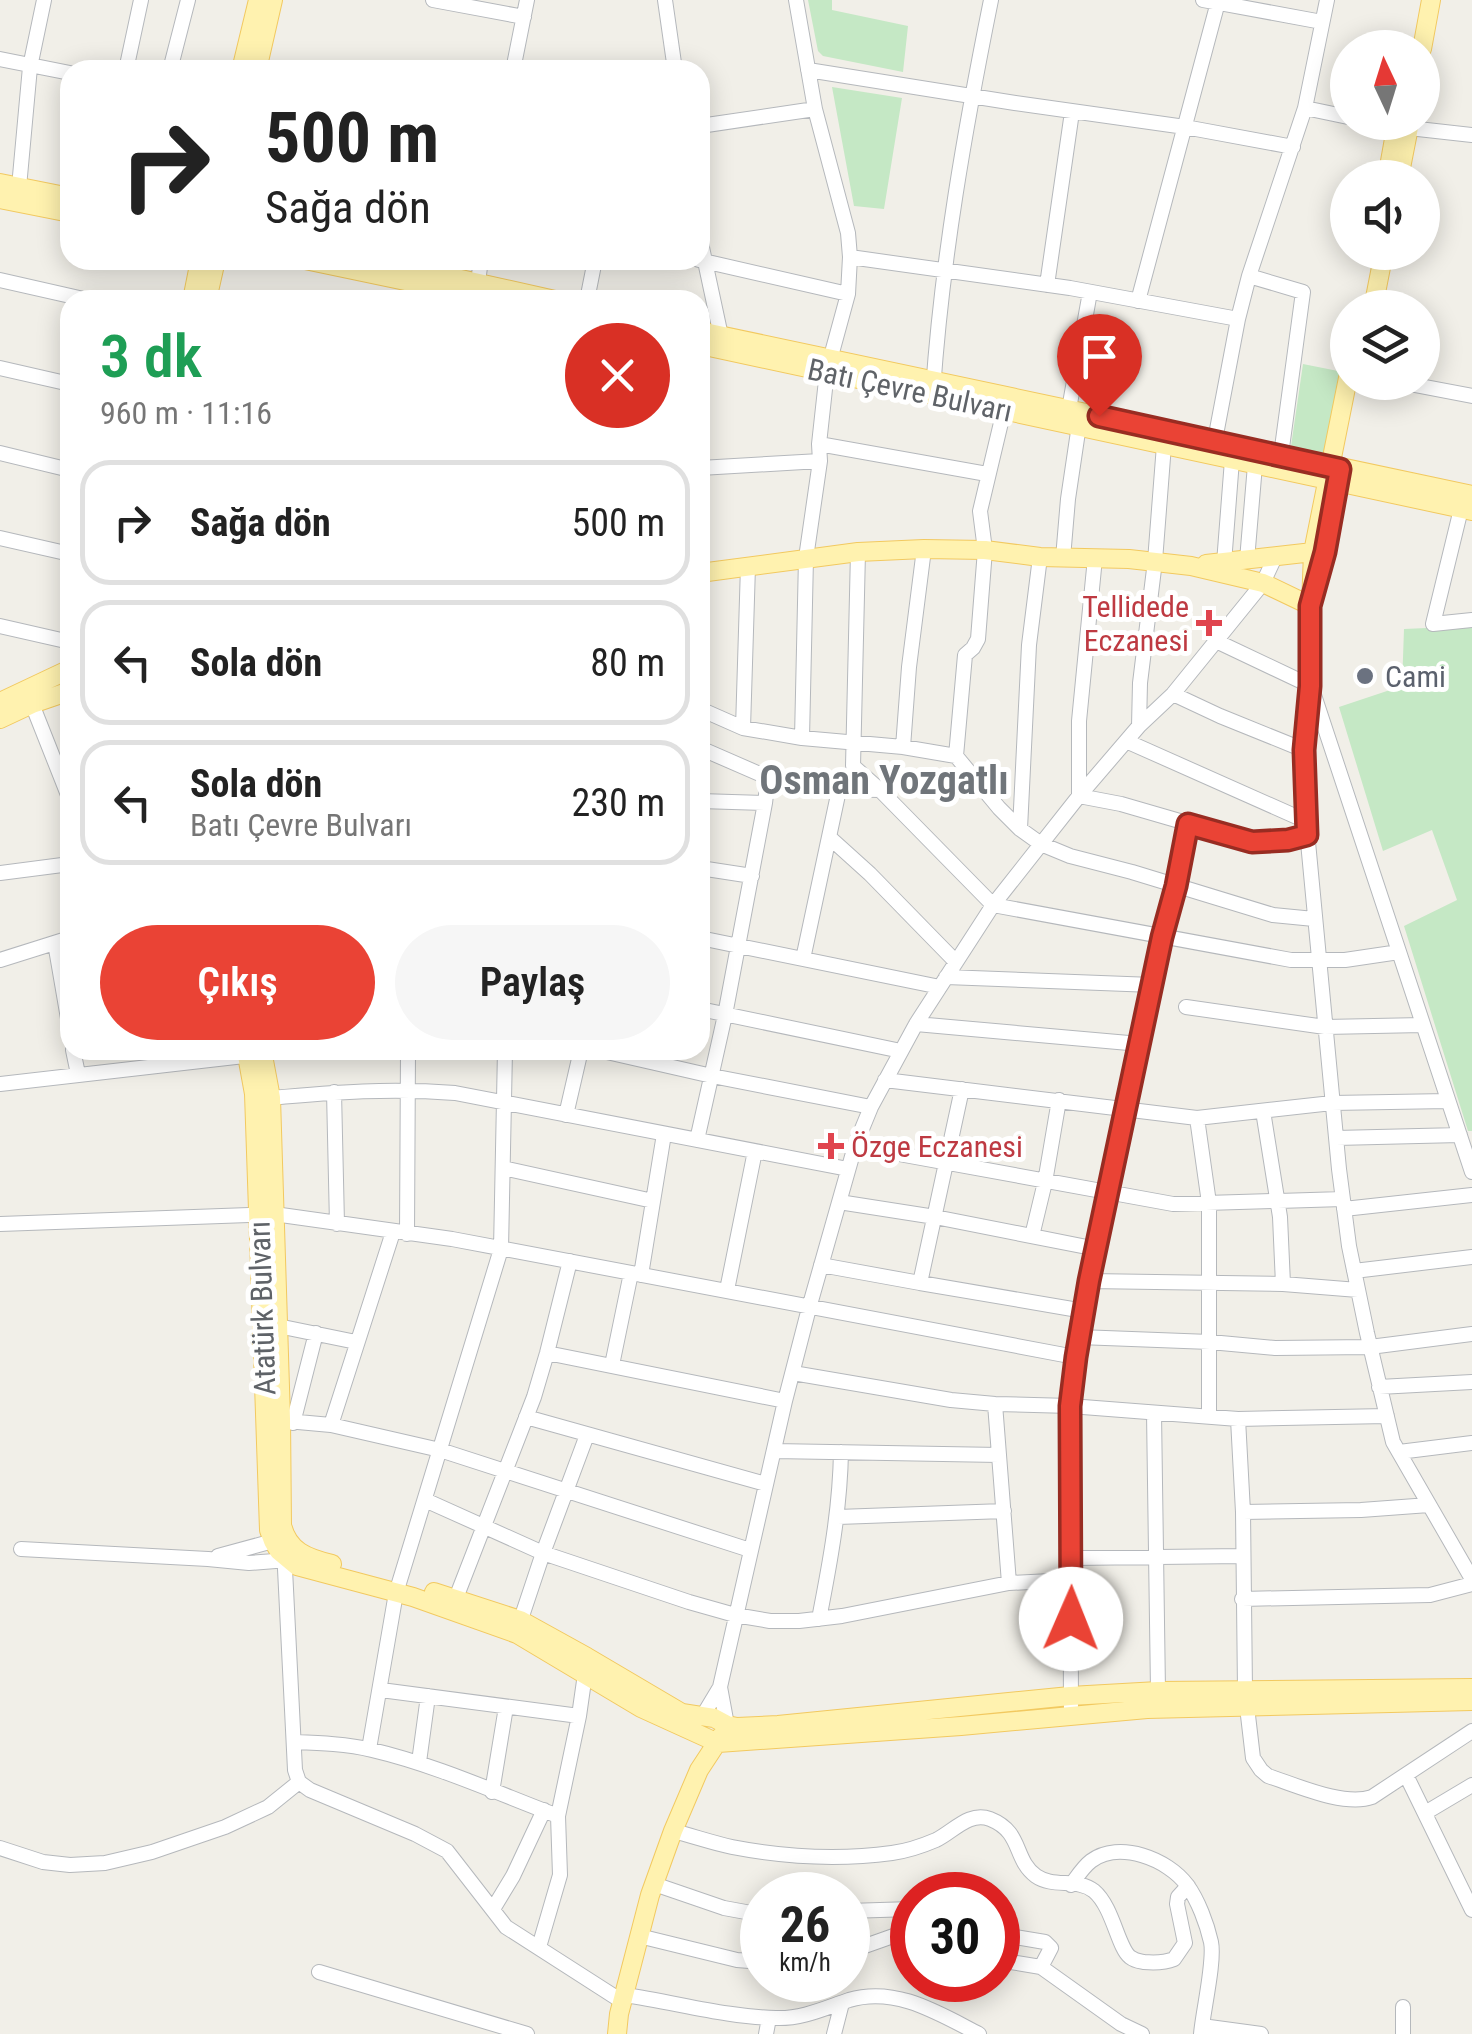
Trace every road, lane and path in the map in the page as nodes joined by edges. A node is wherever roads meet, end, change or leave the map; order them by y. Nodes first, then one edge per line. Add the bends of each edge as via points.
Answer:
1 (44, 0) edge
2 (142, 0) edge
3 (188, 0) edge
4 (258, 0) edge
5 (273, 0) edge
6 (433, 0) edge
7 (528, 0) edge
8 (665, 0) edge
9 (796, 0) edge
10 (990, 0) edge
11 (1326, 0) edge
12 (1421, 0) edge
13 (1431, 0) edge
14 (1211, 1) edge
15 (524, 17) junction
16 (1322, 22) junction
17 (1415, 30) edge
18 (1425, 30) edge
19 (0, 60) edge
20 (128, 60) edge
21 (173, 60) edge
22 (244, 60) edge
23 (258, 60) edge
24 (516, 60) edge
25 (673, 60) edge
26 (30, 67) junction
27 (808, 70) junction
28 (60, 71) edge
29 (972, 96) junction
30 (1306, 108) junction
31 (815, 109) junction
32 (1072, 112) junction
33 (1330, 113) edge
34 (710, 125) edge
35 (1185, 127) junction
36 (1440, 130) edge
37 (1472, 135) edge
38 (1292, 148) junction
39 (9, 185) edge
40 (60, 195) edge
41 (0, 199) edge
42 (60, 211) edge
43 (850, 257) junction
44 (710, 262) edge
45 (357, 270) edge
46 (406, 270) edge
47 (946, 271) junction
48 (1250, 276) junction
49 (0, 280) edge
50 (1047, 285) junction
51 (460, 290) edge
52 (467, 290) edge
53 (1090, 292) junction
54 (60, 294) edge
55 (710, 294) edge
56 (848, 294) junction
57 (1138, 301) junction
58 (1238, 318) junction
59 (710, 333) edge
60 (721, 336) junction
61 (710, 346) edge
62 (829, 364) junction
63 (0, 368) edge
64 (60, 382) edge
65 (933, 387) junction
66 (1440, 390) edge
67 (1472, 396) edge
68 (1345, 400) edge
69 (1353, 400) edge
70 (1003, 402) junction
71 (1074, 417) junction
72 (1215, 440) junction
73 (819, 444) junction
74 (1164, 445) junction
75 (0, 453) edge
76 (1282, 454) junction
77 (820, 460) junction
78 (1232, 460) junction
79 (1255, 465) junction
80 (710, 467) edge
81 (60, 468) edge
82 (988, 474) junction
83 (1333, 475) junction
84 (1468, 505) edge
85 (0, 538) edge
86 (924, 548) junction
87 (985, 550) junction
88 (60, 552) edge
89 (858, 552) junction
90 (1319, 552) junction
91 (1040, 557) junction
92 (1276, 557) junction
93 (806, 558) junction
94 (1063, 558) junction
95 (1095, 558) junction
96 (1248, 560) junction
97 (1156, 561) junction
98 (1224, 562) junction
99 (748, 566) junction
100 (1190, 566) junction
101 (710, 572) edge
102 (1263, 584) junction
103 (1310, 606) junction
104 (1472, 620) edge
105 (0, 626) edge
106 (60, 640) edge
107 (1216, 642) junction
108 (60, 674) edge
109 (1310, 686) junction
110 (60, 694) edge
111 (1174, 694) junction
112 (0, 702) edge
113 (32, 704) junction
114 (710, 713) edge
115 (0, 720) edge
116 (1139, 726) junction
117 (743, 728) junction
118 (802, 738) junction
119 (1126, 741) junction
120 (854, 743) junction
121 (903, 747) junction
122 (1304, 750) junction
123 (710, 752) edge
124 (956, 756) junction
125 (60, 775) edge
126 (768, 778) junction
127 (839, 790) junction
128 (880, 790) junction
129 (1079, 796) junction
130 (710, 801) edge
131 (765, 803) junction
132 (1188, 824) junction
133 (1307, 828) junction
134 (1020, 829) junction
135 (829, 837) junction
136 (1041, 844) junction
137 (60, 865) edge
138 (710, 870) edge
139 (0, 873) edge
140 (752, 876) junction
141 (1176, 886) junction
142 (993, 905) junction
143 (1314, 919) junction
144 (1162, 937) junction
145 (710, 940) edge
146 (60, 942) edge
147 (737, 945) junction
148 (1399, 952) junction
149 (802, 959) junction
150 (0, 960) edge
151 (1319, 960) junction
152 (956, 962) junction
153 (943, 982) junction
154 (1153, 985) junction
155 (1186, 1007) dead end
156 (710, 1011) edge
157 (725, 1015) junction
158 (916, 1024) junction
159 (1423, 1026) junction
160 (1325, 1027) junction
161 (1140, 1044) junction
162 (901, 1050) junction
163 (76, 1060) edge
164 (191, 1060) edge
165 (255, 1060) edge
166 (258, 1060) edge
167 (407, 1060) edge
168 (506, 1060) edge
169 (580, 1060) edge
170 (642, 1060) edge
171 (78, 1074) junction
172 (712, 1076) junction
173 (885, 1080) junction
174 (0, 1084) edge
175 (406, 1089) junction
176 (962, 1089) junction
177 (334, 1092) junction
178 (271, 1098) junction
179 (1058, 1100) junction
180 (1448, 1101) junction
181 (1332, 1103) junction
182 (504, 1104) junction
183 (871, 1107) junction
184 (1126, 1111) junction
185 (1264, 1111) junction
186 (566, 1115) junction
187 (1196, 1118) junction
188 (664, 1134) junction
189 (1336, 1138) junction
190 (698, 1140) junction
191 (1465, 1142) edge
192 (855, 1146) junction
193 (755, 1151) junction
194 (946, 1164) junction
195 (503, 1168) junction
196 (848, 1169) junction
197 (1472, 1172) edge
198 (1045, 1182) junction
199 (1110, 1193) junction
200 (1472, 1195) edge
201 (653, 1200) junction
202 (1277, 1200) junction
203 (839, 1202) junction
204 (1209, 1203) junction
205 (1344, 1204) junction
206 (267, 1214) junction
207 (935, 1217) junction
208 (0, 1224) edge
209 (337, 1224) junction
210 (400, 1233) junction
211 (1032, 1236) junction
212 (501, 1249) junction
213 (1096, 1249) junction
214 (1472, 1257) edge
215 (570, 1261) junction
216 (821, 1265) junction
217 (1354, 1271) junction
218 (636, 1274) junction
219 (1089, 1281) junction
220 (920, 1284) junction
221 (1210, 1284) junction
222 (1283, 1284) junction
223 (727, 1290) junction
224 (1358, 1290) junction
225 (809, 1308) junction
226 (1084, 1311) junction
227 (278, 1326) junction
228 (316, 1333) junction
229 (1472, 1334) edge
230 (1079, 1337) junction
231 (356, 1342) junction
232 (1210, 1342) junction
233 (1370, 1347) junction
234 (547, 1353) junction
235 (1076, 1357) junction
236 (612, 1365) junction
237 (792, 1374) junction
238 (1472, 1382) edge
239 (1379, 1387) junction
240 (785, 1401) junction
241 (995, 1404) junction
242 (1070, 1406) junction
243 (1154, 1413) junction
244 (1209, 1415) junction
245 (1386, 1416) junction
246 (526, 1417) junction
247 (1238, 1418) junction
248 (287, 1421) junction
249 (331, 1426) junction
250 (587, 1434) junction
251 (1472, 1443) edge
252 (440, 1450) junction
253 (774, 1451) junction
254 (842, 1452) junction
255 (1399, 1452) junction
256 (999, 1455) junction
257 (506, 1471) junction
258 (766, 1484) junction
259 (566, 1491) junction
260 (425, 1500) junction
261 (1429, 1504) junction
262 (1004, 1510) junction
263 (1243, 1512) junction
264 (838, 1518) junction
265 (485, 1528) junction
266 (272, 1542) junction
267 (21, 1549) dead end
268 (750, 1550) junction
269 (542, 1553) junction
270 (291, 1554) junction
271 (1243, 1556) junction
272 (1156, 1557) junction
273 (208, 1558) junction
274 (1072, 1558) junction
275 (1072, 1580) junction
276 (1472, 1582) edge
277 (1008, 1583) junction
278 (398, 1588) junction
279 (456, 1598) junction
280 (1242, 1599) junction
281 (735, 1615) junction
282 (819, 1619) junction
283 (518, 1627) junction
284 (586, 1665) junction
285 (720, 1687) junction
286 (1472, 1688) edge
287 (381, 1690) junction
288 (1158, 1691) junction
289 (428, 1696) junction
290 (1246, 1698) junction
291 (1472, 1701) edge
292 (1071, 1705) junction
293 (506, 1707) junction
294 (579, 1716) junction
295 (726, 1725) junction
296 (700, 1726) junction
297 (1472, 1732) edge
298 (294, 1742) junction
299 (718, 1743) junction
300 (369, 1749) junction
301 (419, 1762) junction
302 (699, 1770) junction
303 (1406, 1775) junction
304 (298, 1782) junction
305 (1472, 1785) edge
306 (492, 1792) junction
307 (551, 1813) junction
308 (1425, 1813) junction
309 (674, 1830) junction
310 (0, 1848) edge
311 (654, 1884) junction
312 (1071, 1885) junction
313 (1188, 1886) junction
314 (1467, 1887) edge
315 (493, 1910) junction
316 (1472, 1910) edge
317 (740, 1911) edge
318 (639, 1936) junction
319 (1020, 1938) edge
320 (539, 1947) junction
321 (740, 1960) edge
322 (1020, 1964) edge
323 (1041, 1967) junction
324 (318, 1972) dead end
325 (624, 1998) junction
326 (842, 2003) junction
327 (1403, 2007) dead end
328 (768, 2018) junction
329 (1202, 2030) edge
330 (527, 2034) edge
331 (616, 2034) edge
332 (766, 2034) edge
333 (834, 2034) edge
334 (978, 2034) edge
335 (1142, 2034) edge
336 (1261, 2034) edge
337 (1403, 2034) edge

1 - 26 street
2 - 20 street
3 - 21 street
4 - 22 main road
5 - 23 main road
6 - 15 street
7 - 15 street
8 - 25 street
9 - 27 street
10 - 29 street
11 - 16 street
12 - 17 main road
13 - 18 main road
14 - 16 street
14 - 35 street
15 - 24 street
16 - 30 street
19 - 26 street
26 - 28 street
26 - 39 street
27 - 29 street
27 - 31 street
29 - 32 street
29 - 47 street
30 - 33 street
30 - 38 street
31 - 34 street
31 - 43 street
32 - 35 street
32 - 50 street
35 - 38 street
35 - 57 street
36 - 37 street
38 - 48 street
39 - 40 main road
41 - 42 main road
43 - 47 street
43 - 56 street
44 - 56 street
45 - 51 main road
46 - 52 main road
47 - 50 street
47 - 65 street
48 - 58 street
48 - 76 street via 1303,292
49 - 54 street
50 - 53 street
53 - 57 street
53 - 71 street
55 - 60 street
56 - 62 street
57 - 58 street
58 - 72 street
59 - 60 main road, Batı Çevre Bulvarı
60 - 62 main road, Batı Çevre Bulvarı
61 - 62 main road, Batı Çevre Bulvarı
62 - 65 main road, Batı Çevre Bulvarı
62 - 73 street
63 - 64 street
65 - 70 main road, Batı Çevre Bulvarı
66 - 67 street
68 - 83 main road
69 - 83 main road
70 - 71 main road, Batı Çevre Bulvarı
70 - 82 street
71 - 72 main road, Batı Çevre Bulvarı
71 - 74 main road, Batı Çevre Bulvarı
71 - 94 street
72 - 76 main road, Batı Çevre Bulvarı
73 - 77 street
73 - 82 street
74 - 78 main road, Batı Çevre Bulvarı
74 - 97 street
75 - 81 street
76 - 83 main road, Batı Çevre Bulvarı
77 - 80 street
77 - 93 street
78 - 79 main road, Batı Çevre Bulvarı
78 - 98 street
79 - 83 main road, Batı Çevre Bulvarı
79 - 96 street
82 - 87 street via 980,511
83 - 84 main road, Batı Çevre Bulvarı
83 - 90 main road
84 - 104 street via 1433,624
85 - 88 street
86 - 87 main road
86 - 89 main road
86 - 121 street
87 - 91 main road
87 - 124 street via 978,638 965,655
89 - 93 main road
89 - 120 street
90 - 92 main road
90 - 103 main road
91 - 94 main road
91 - 134 street
92 - 96 main road
92 - 102 street
93 - 99 main road
93 - 118 street
94 - 95 main road
95 - 97 main road
95 - 129 street via 1079,720
96 - 98 main road
97 - 100 main road
97 - 116 street
98 - 100 main road
99 - 101 main road
99 - 117 street
100 - 102 main road
102 - 103 main road
102 - 107 street
103 - 109 street
105 - 106 street
107 - 109 street
107 - 111 street
108 - 112 main road
109 - 122 street
109 - 148 street
110 - 113 main road
111 - 116 street
111 - 122 street
113 - 115 main road
113 - 125 street
114 - 117 street
116 - 119 street
117 - 118 street
118 - 120 street
119 - 129 street
119 - 133 street
120 - 121 street
120 - 128 street via 853,766
121 - 124 street
122 - 133 street
123 - 126 street
124 - 134 street
126 - 127 street
126 - 131 street
127 - 128 street
127 - 135 street
128 - 142 street
129 - 132 street
129 - 136 street
130 - 131 street
131 - 140 street
132 - 133 street via 1252,842 1288,840
132 - 141 street
133 - 143 street
134 - 136 street
135 - 149 street
135 - 152 street
136 - 141 street
136 - 142 street
137 - 139 street
138 - 140 street
140 - 147 street
141 - 143 street via 1273,915
141 - 144 street
142 - 144 street
142 - 152 street
143 - 151 street
144 - 151 street
144 - 154 street
145 - 147 street
146 - 150 street
147 - 149 street
147 - 157 street
148 - 151 street
148 - 159 street
149 - 153 street
151 - 160 street
152 - 153 street
153 - 154 street
153 - 158 street
154 - 161 street
155 - 160 street
156 - 157 street
157 - 162 street
157 - 172 street
158 - 161 street
158 - 162 street
159 - 160 street
159 - 180 street
160 - 181 street
161 - 184 street
162 - 173 street
163 - 171 street
164 - 171 street
165 - 206 main road, Atatürk Bulvarı
166 - 178 main road, Atatürk Bulvarı
167 - 175 street
168 - 182 street
169 - 186 street
170 - 172 street
171 - 174 street
172 - 183 street
172 - 190 street
173 - 176 street
173 - 183 street
175 - 177 street
175 - 182 street
175 - 210 street
176 - 179 street
176 - 194 street
177 - 178 street
177 - 209 street
178 - 206 main road, Atatürk Bulvarı
179 - 184 street
179 - 198 street
180 - 181 street
180 - 191 street
181 - 185 street
181 - 189 street
182 - 186 street
182 - 195 street
183 - 192 street
184 - 187 street
184 - 199 street
185 - 187 street
185 - 202 street
186 - 188 street
187 - 204 street
188 - 190 street
188 - 201 street
189 - 191 street
189 - 205 street
190 - 193 street
191 - 197 street
192 - 194 street
192 - 196 street
193 - 196 street
193 - 223 street
194 - 198 street
194 - 207 street
195 - 201 street
195 - 212 street
196 - 203 street
198 - 199 street
198 - 211 street
199 - 204 street
199 - 213 street
200 - 205 street
201 - 218 street
202 - 204 street
202 - 205 street
202 - 222 street
203 - 207 street
203 - 216 street
204 - 221 street
205 - 217 street
206 - 208 street
206 - 209 street
206 - 227 main road, Atatürk Bulvarı
206 - 266 main road, Atatürk Bulvarı
207 - 211 street
207 - 220 street
209 - 210 street
210 - 212 street
210 - 231 street
211 - 213 street
212 - 215 street
212 - 252 street
213 - 219 street
214 - 217 street
215 - 218 street
215 - 234 street
216 - 220 street
216 - 225 street
217 - 224 street
218 - 223 street
218 - 236 street
219 - 221 street
219 - 226 street
220 - 226 street
221 - 222 street
221 - 232 street
222 - 224 street
223 - 225 street
224 - 233 street
225 - 235 street
225 - 237 street
226 - 230 street
227 - 228 street
227 - 248 main road, Atatürk Bulvarı
228 - 231 street
228 - 248 street
229 - 233 street
230 - 232 street
230 - 235 street
231 - 249 street
232 - 233 street
232 - 244 street
233 - 239 street
234 - 236 street
234 - 246 street
235 - 242 street
236 - 240 street
237 - 240 street
237 - 241 street
238 - 239 street
239 - 245 street
240 - 253 street
241 - 242 street
241 - 256 street
242 - 243 street
242 - 274 street
243 - 244 street
243 - 272 street
244 - 247 street
245 - 247 street
245 - 255 street
246 - 250 street
246 - 257 street
247 - 263 street
248 - 249 street
248 - 270 main road, Atatürk Bulvarı via 282,1525
249 - 252 street
250 - 258 street
250 - 259 street
251 - 255 street
252 - 257 street
252 - 260 street
253 - 254 street
253 - 258 street
254 - 256 street
254 - 264 street
255 - 261 street
256 - 262 street
257 - 259 street
257 - 265 street
258 - 268 street
259 - 268 street
259 - 269 street
260 - 265 street
260 - 278 street
261 - 263 street
261 - 276 street
262 - 264 street
262 - 277 street
263 - 271 street
264 - 282 street
265 - 269 street
265 - 279 street
266 - 270 main road
266 - 273 street
267 - 273 street
268 - 281 street
269 - 281 street
269 - 283 street
270 - 273 street via 249,1563
270 - 278 main road
270 - 298 street via 285,1569
271 - 272 street
271 - 280 street
272 - 274 street
272 - 288 street
274 - 275 street
275 - 277 street
275 - 292 street
276 - 280 street via 1430,1595
277 - 282 street
278 - 279 main road
278 - 283 main road
278 - 287 street
279 - 283 main road
280 - 290 street
281 - 282 street
281 - 285 street
283 - 284 main road
284 - 294 street
284 - 296 main road
285 - 295 street
285 - 296 street
286 - 290 main road
287 - 289 street
287 - 300 street
288 - 290 main road
288 - 292 main road
289 - 293 street
289 - 301 street
290 - 291 main road
290 - 292 main road via 1147,1709
290 - 303 street via 1253,1758 1268,1776 1361,1801
292 - 295 main road
292 - 299 main road via 960,1726
293 - 294 street
293 - 306 street
294 - 307 street
295 - 296 main road via 714,1718
295 - 299 main road
296 - 299 main road
296 - 302 main road
297 - 303 street
298 - 300 street
298 - 304 street
299 - 302 main road
300 - 301 street
301 - 306 street
302 - 309 main road
303 - 308 street
304 - 310 street via 268,1807 225,1826 106,1863 43,1862
304 - 315 street via 447,1852
305 - 308 street
306 - 307 street
307 - 315 street
307 - 320 street via 560,1876
308 - 314 street
309 - 311 main road
309 - 312 street via 732,1847 815,1857 921,1846 984,1816 1004,1825 1033,1874
311 - 317 street
311 - 318 main road
312 - 313 street via 1090,1862 1127,1852 1173,1871
312 - 313 street via 1094,1891 1133,1960 1154,1963 1174,1959 1185,1943 1178,1898
313 - 329 street via 1212,1946
314 - 316 street
315 - 320 street via 506,1927
318 - 321 street
318 - 325 main road
319 - 323 street via 1051,1948
320 - 325 street
322 - 323 street
323 - 335 street
324 - 330 street
325 - 328 street
325 - 331 main road
326 - 328 street
326 - 333 street
326 - 334 street via 901,1998
327 - 337 street
328 - 332 street
329 - 336 street

